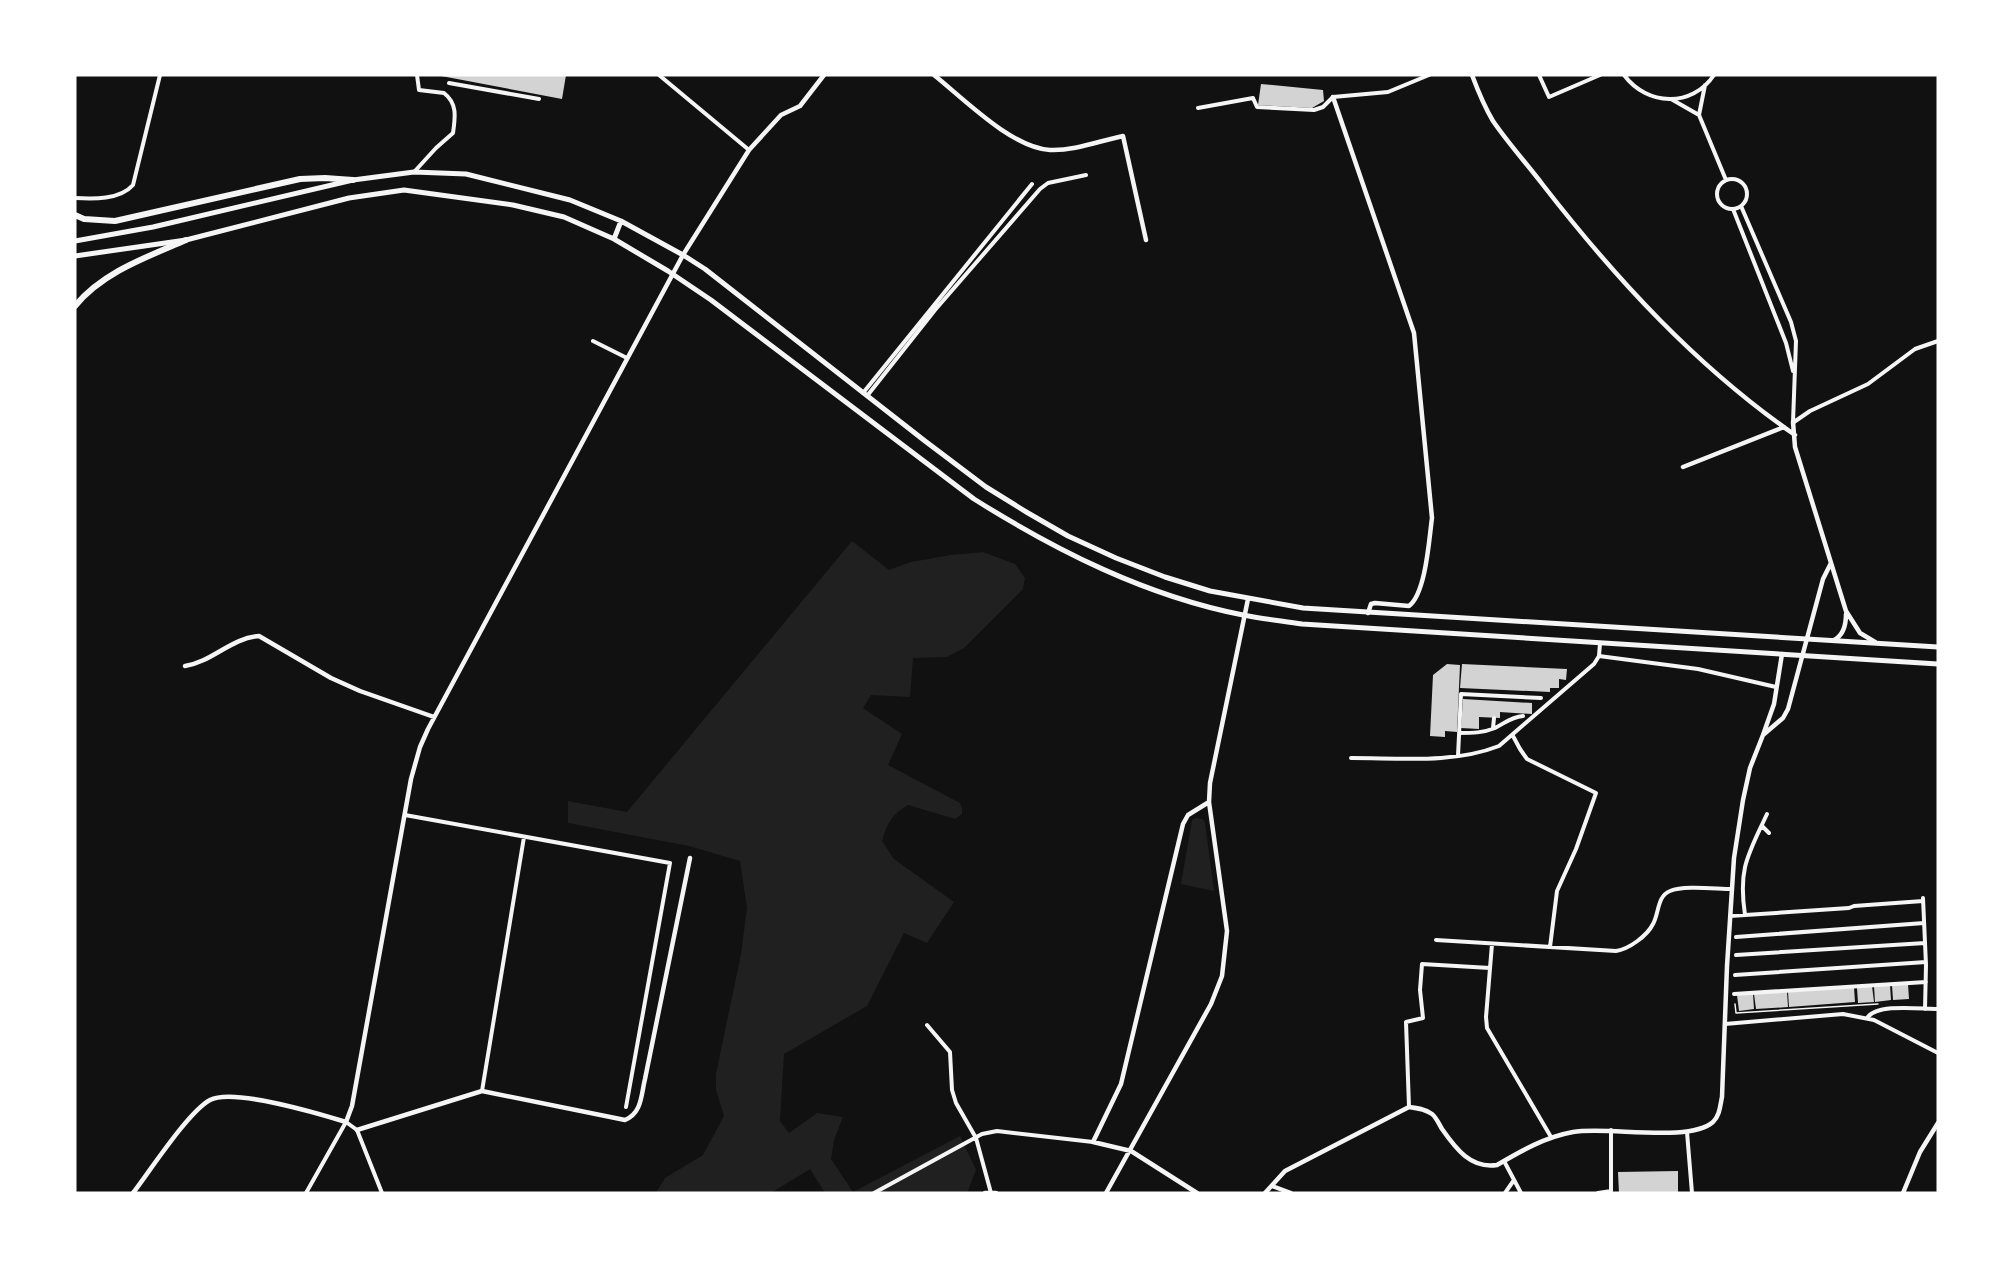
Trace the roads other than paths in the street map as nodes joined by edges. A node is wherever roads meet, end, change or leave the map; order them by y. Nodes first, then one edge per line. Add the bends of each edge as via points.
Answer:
1 (160, 75) edge
2 (417, 75) edge
3 (659, 75) edge
4 (824, 75) edge
5 (934, 75) edge
6 (1428, 75) edge
7 (1472, 75) edge
8 (1539, 75) edge
9 (1600, 75) edge
10 (1624, 75) edge
11 (1714, 75) edge
12 (449, 83) dead end
13 (1706, 85) junction
14 (1333, 97) junction
15 (539, 99) dead end
16 (1671, 99) junction
17 (1198, 108) dead end
18 (1699, 115) junction
19 (749, 150) junction
20 (414, 172) junction
21 (1086, 175) dead end
22 (353, 180) junction
23 (1726, 180) junction
24 (1032, 184) dead end
25 (75, 198) edge
26 (1741, 206) junction
27 (1733, 209) junction
28 (75, 215) edge
29 (621, 221) junction
30 (614, 239) junction
31 (186, 240) junction
32 (1146, 240) dead end
33 (75, 241) edge
34 (683, 255) junction
35 (75, 256) edge
36 (673, 274) junction
37 (75, 306) edge
38 (594, 341) dead end
39 (1938, 341) edge
40 (627, 358) junction
41 (1794, 377) junction
42 (865, 394) junction
43 (1793, 422) junction
44 (1784, 428) junction
45 (1795, 435) junction
46 (1683, 467) dead end
47 (1831, 563) junction
48 (1248, 599) junction
49 (1846, 611) junction
50 (1368, 613) junction
51 (1244, 616) junction
52 (1832, 641) junction
53 (1600, 643) junction
54 (1880, 644) junction
55 (1938, 648) edge
56 (1782, 654) junction
57 (1599, 656) junction
58 (1938, 664) edge
59 (185, 666) dead end
60 (1776, 687) junction
61 (1528, 691) dead end
62 (1528, 697) junction
63 (1541, 698) dead end
64 (1523, 716) dead end
65 (434, 717) junction
66 (1494, 718) dead end
67 (1493, 728) junction
68 (1459, 733) junction
69 (1763, 735) junction
70 (1513, 736) junction
71 (1458, 756) junction
72 (1351, 758) dead end
73 (1209, 802) junction
74 (1767, 814) dead end
75 (405, 815) junction
76 (1762, 826) junction
77 (1769, 833) dead end
78 (524, 837) junction
79 (690, 858) dead end
80 (1732, 889) junction
81 (1745, 915) junction
82 (1730, 916) junction
83 (1924, 923) junction
84 (1736, 937) dead end
85 (1436, 940) dead end
86 (1925, 943) junction
87 (1492, 944) junction
88 (1550, 947) junction
89 (1736, 956) dead end
90 (1926, 962) junction
91 (1490, 968) junction
92 (1735, 975) dead end
93 (1926, 982) junction
94 (1734, 994) dead end
95 (1925, 1009) junction
96 (1938, 1010) edge
97 (1867, 1018) junction
98 (1725, 1024) junction
99 (927, 1026) dead end
100 (1938, 1053) edge
101 (482, 1091) junction
102 (626, 1107) dead end
103 (1409, 1107) junction
104 (346, 1122) junction
105 (1938, 1123) edge
106 (357, 1130) junction
107 (1611, 1130) junction
108 (1687, 1132) junction
109 (1551, 1137) junction
110 (976, 1138) junction
111 (1093, 1142) junction
112 (1131, 1151) junction
113 (1504, 1161) junction
114 (1514, 1180) junction
115 (1271, 1186) junction
116 (992, 1192) edge
117 (133, 1193) edge
118 (306, 1193) edge
119 (382, 1193) edge
120 (874, 1193) edge
121 (985, 1193) edge
122 (996, 1193) edge
123 (1106, 1193) edge
124 (1197, 1193) edge
125 (1264, 1193) edge
126 (1291, 1193) edge
127 (1505, 1193) edge
128 (1521, 1193) edge
129 (1598, 1193) edge
130 (1692, 1193) edge
131 (1903, 1193) edge

1 - 25 street via 133,185 113,196
2 - 20 street via 419,90 444,93 455,111 453,133
3 - 19 street
4 - 19 street via 800,106 781,115
5 - 32 street via 1026,145 1051,150 1123,136
6 - 14 street via 1388,92
7 - 44 street via 1493,121 1638,299 1684,345
8 - 9 street via 1549,97
10 - 16 street via 1642,92
11 - 13 street
12 - 15 street
13 - 16 street via 1690,95
13 - 18 street
14 - 17 street via 1314,110 1257,107 1253,98
14 - 50 street via 1414,333 1432,518 1414,602 1409,606 1375,603
16 - 18 street
18 - 23 street
19 - 34 street
20 - 22 main road
20 - 29 main road via 466,174 570,200
21 - 42 street via 1048,183 1040,189
22 - 28 highway via 300,179 115,221
22 - 33 main road via 110,237
23 - 26 street via 1736,179 1747,189
23 - 27 street via 1717,190 1718,199 1724,207
24 - 42 street
26 - 27 street
26 - 41 street via 1791,322 1796,341
27 - 41 street via 1786,343
29 - 30 main road
29 - 34 main road
30 - 31 main road via 564,218 513,205 404,190 349,198
30 - 36 main road
31 - 35 main road
31 - 37 highway via 138,260 98,284
34 - 36 street
34 - 42 main road
36 - 40 street
36 - 51 main road via 974,500 1018,527 1110,574
38 - 40 street
39 - 43 street via 1915,349 1868,384
40 - 65 street
41 - 43 street
42 - 48 main road via 986,487 1068,536 1165,577
43 - 45 street
44 - 45 street
44 - 46 street
45 - 47 street via 1795,447
47 - 49 street
47 - 69 street via 1823,579 1788,709
48 - 50 main road
48 - 51 street
49 - 52 street via 1843,631
49 - 54 street via 1860,633
50 - 52 main road
51 - 53 main road via 1302,624
51 - 73 street
52 - 54 main road
53 - 56 main road
53 - 57 street
54 - 55 main road
56 - 58 main road
56 - 60 street
57 - 60 street via 1698,669
57 - 70 street
59 - 65 street via 202,661 240,639 259,636 331,678
60 - 69 street
61 - 62 street
62 - 63 street
62 - 68 street via 1461,693
64 - 67 street
65 - 75 street via 416,762
66 - 67 street
67 - 68 street
68 - 71 street
69 - 80 street via 1743,800
70 - 71 street via 1481,753
70 - 88 street via 1527,759 1596,793 1557,891
71 - 72 street
73 - 111 street via 1188,815 1183,824 1121,1084
73 - 112 street via 1227,931 1222,976 1211,1004
74 - 76 street
75 - 78 street
75 - 104 street
76 - 77 street
76 - 81 street via 1745,863 1741,890
78 - 101 street
78 - 102 street via 670,863
79 - 101 street via 641,1097 633,1117 624,1120
80 - 82 street
80 - 88 street via 1670,891 1659,903 1650,929 1626,949
81 - 82 street
81 - 83 street via 1923,900
82 - 98 street
83 - 84 street
83 - 86 street
85 - 87 street
86 - 89 street
86 - 90 street
87 - 88 street
87 - 91 street
90 - 92 street
90 - 93 street
91 - 103 street via 1422,964 1422,1018 1406,1023
91 - 109 street via 1487,1028
93 - 94 street
93 - 95 street
95 - 96 street
95 - 97 street via 1879,1009
97 - 98 street via 1843,1014
97 - 100 street
98 - 108 street via 1719,1113 1706,1126
99 - 110 street via 950,1052 952,1090
101 - 106 street
103 - 113 street via 1433,1114 1464,1157 1478,1165
103 - 115 street via 1305,1159 1285,1171
104 - 106 street
104 - 117 street via 257,1101 212,1099 197,1111
104 - 118 street
105 - 131 street via 1920,1152
106 - 119 street
107 - 108 street
107 - 109 street
107 - 129 street via 1611,1191
108 - 130 street
109 - 113 street
110 - 111 street via 997,1131
110 - 116 street
110 - 120 street
111 - 112 street
112 - 123 street
112 - 124 street
113 - 114 street
114 - 127 street
114 - 128 street
115 - 125 street
115 - 126 street
116 - 121 street
116 - 122 street

